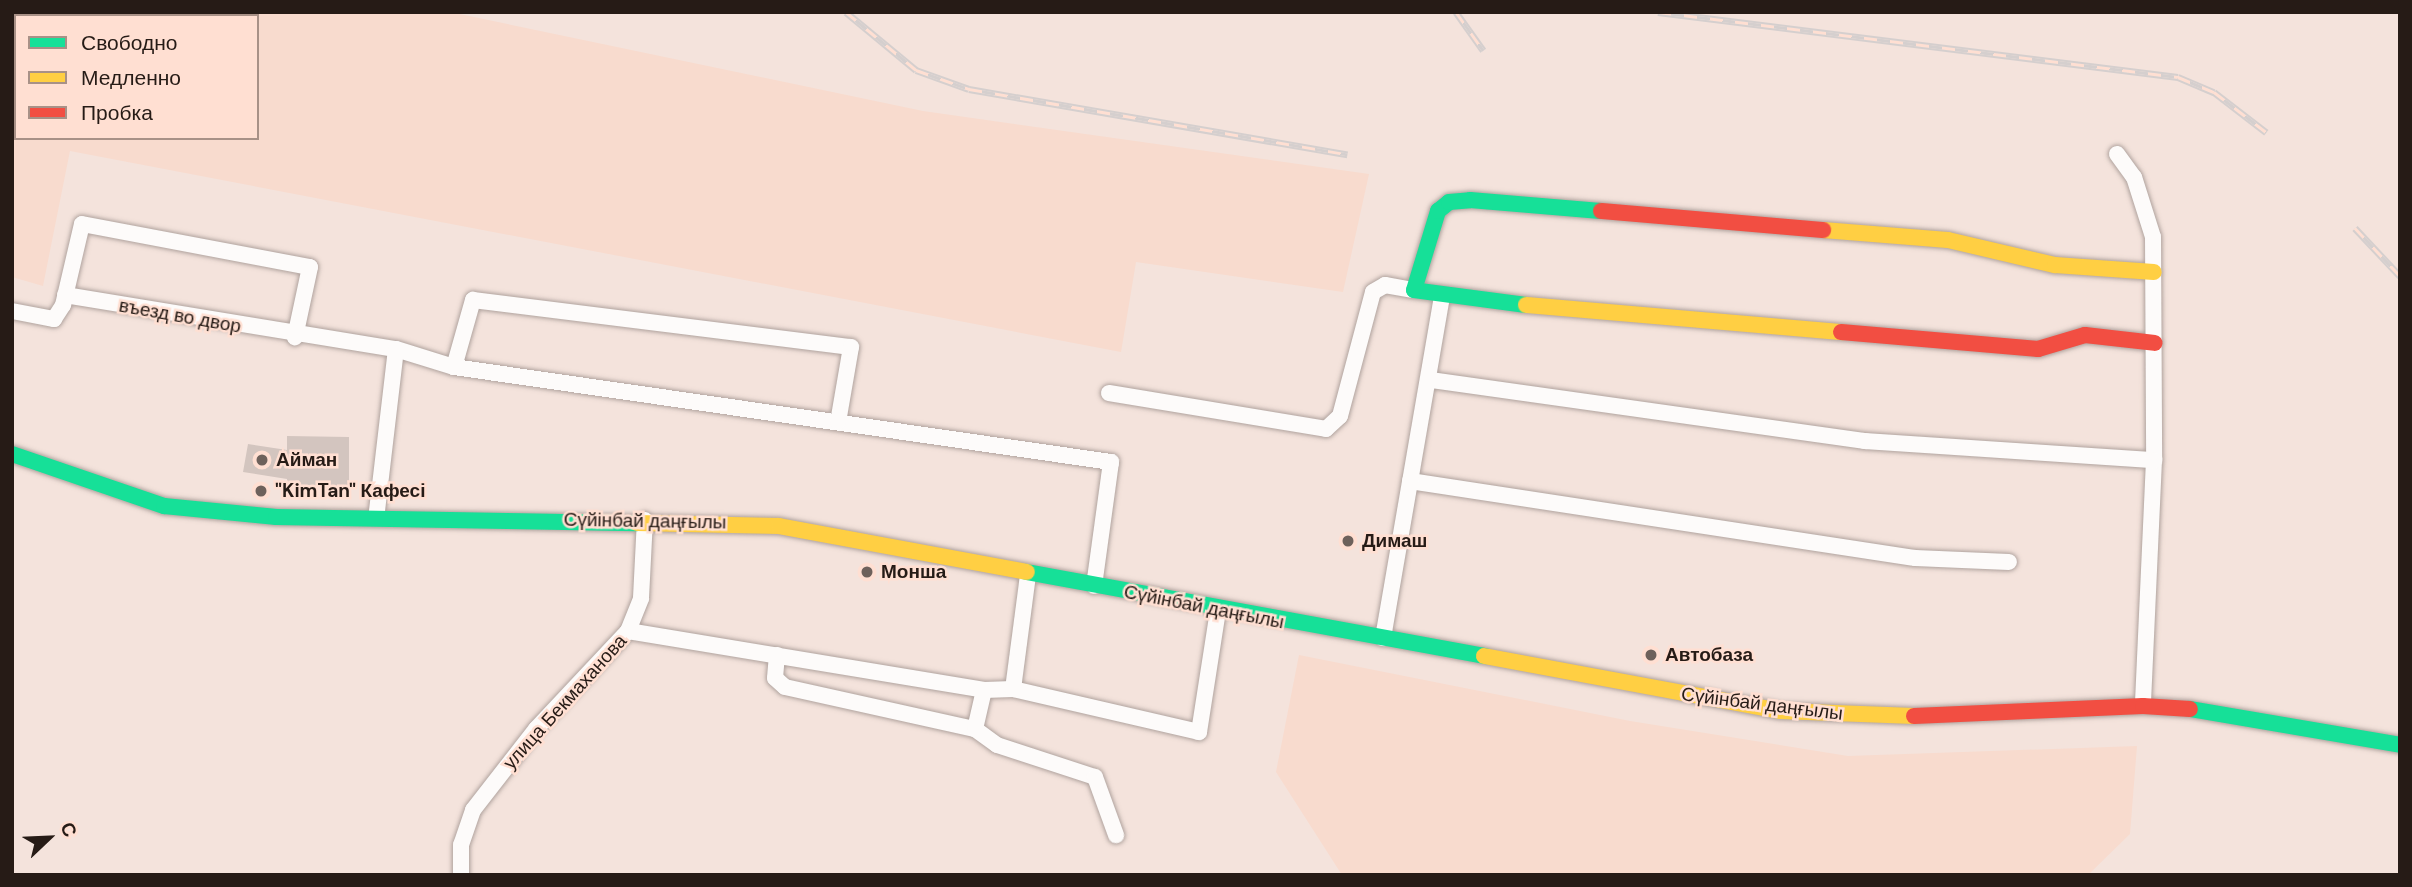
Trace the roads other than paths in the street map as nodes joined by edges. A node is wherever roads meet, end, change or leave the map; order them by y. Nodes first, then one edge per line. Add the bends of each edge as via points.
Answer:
1 (2117, 154) dead end
2 (2154, 272) junction
3 (1414, 290) junction
4 (65, 295) junction
5 (1442, 296) junction
6 (12, 311) edge
7 (295, 337) junction
8 (2155, 342) junction
9 (396, 349) junction
10 (454, 366) junction
11 (1431, 380) junction
12 (1110, 393) dead end
13 (838, 422) junction
14 (12, 454) edge
15 (2154, 460) junction
16 (1410, 481) junction
17 (376, 518) junction
18 (645, 520) junction
19 (2009, 562) dead end
20 (1028, 575) junction
21 (1094, 586) junction
22 (1218, 610) junction
23 (628, 631) junction
24 (1383, 638) junction
25 (777, 655) junction
26 (1013, 689) junction
27 (984, 690) junction
28 (2143, 706) junction
29 (975, 729) junction
30 (2400, 745) edge
31 (1116, 835) dead end
32 (461, 875) edge

1 - 2 street via 2147,209
2 - 3 main road via 2056,265 1948,240 1470,201 1449,202 1438,211
2 - 8 street
3 - 5 main road
3 - 12 street via 1385,285 1373,292 1340,416 1326,429
4 - 6 street via 54,319
4 - 7 street, въезд во двор
4 - 7 street via 82,223 110,227 310,267
5 - 8 main road via 2038,349 2085,335
5 - 11 street
7 - 9 street, въезд во двор
8 - 15 street
9 - 10 street, въезд во двор
9 - 17 street
10 - 13 street, въезд во двор
10 - 13 street via 472,300 851,347
11 - 15 street via 1865,440
11 - 16 street
13 - 21 street, въезд во двор via 1111,462
14 - 17 main road, Сүйінбай даңғылы via 164,506 276,517
15 - 28 street
16 - 19 street via 1915,558
16 - 24 street
17 - 18 main road, Сүйінбай даңғылы
18 - 20 main road, Сүйінбай даңғылы via 779,526
18 - 23 street, улица Бекмаханова via 641,598
20 - 21 main road, Сүйінбай даңғылы
20 - 26 street
21 - 22 main road, Сүйінбай даңғылы
22 - 24 main road, Сүйінбай даңғылы
22 - 26 street via 1199,733
23 - 25 street
23 - 32 street, улица Бекмаханова via 536,729 472,810 461,845
24 - 28 main road, Сүйінбай даңғылы via 1781,711 1905,716
25 - 27 street
25 - 29 street via 775,678 785,687
26 - 27 street
27 - 29 street
28 - 30 main road, Сүйінбай даңғылы via 2231,712
29 - 31 street via 997,745 1096,778

